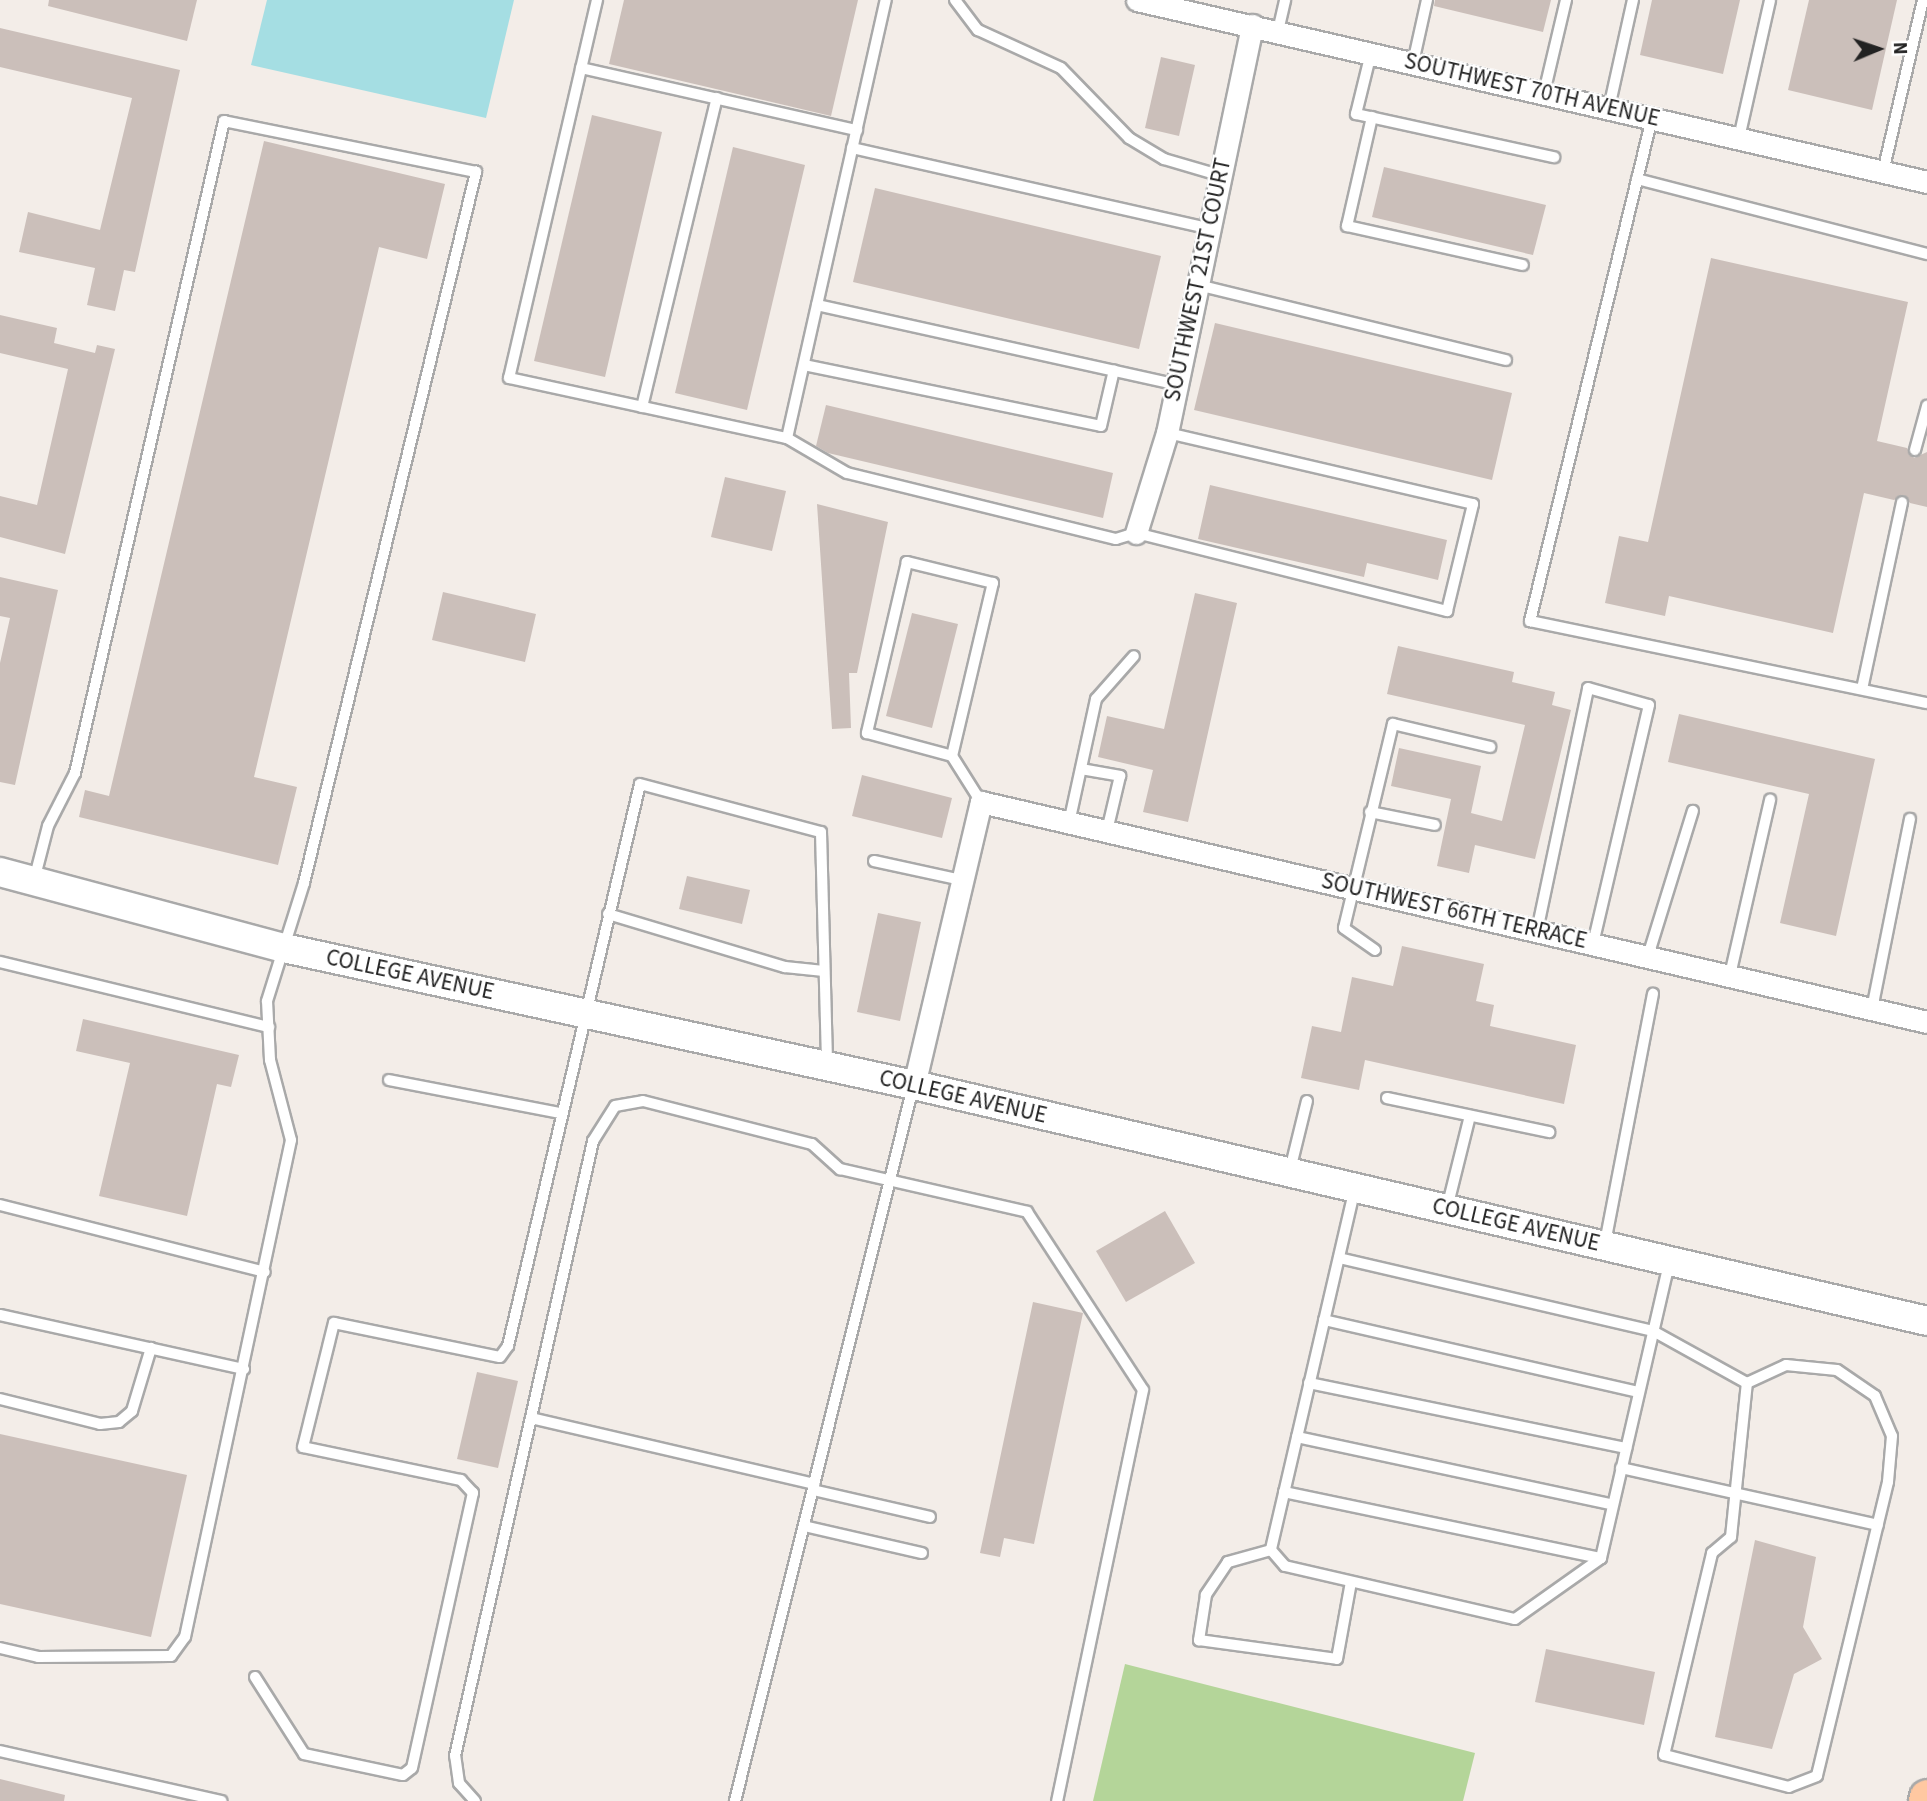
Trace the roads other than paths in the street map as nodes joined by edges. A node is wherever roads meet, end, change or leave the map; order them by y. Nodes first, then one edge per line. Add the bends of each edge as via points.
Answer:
1 (597, 0) edge
2 (886, 0) edge
3 (955, 0) edge
4 (1137, 0) edge
5 (1285, 0) edge
6 (1427, 0) edge
7 (1566, 0) edge
8 (1633, 0) edge
9 (1770, 0) edge
10 (1923, 0) edge
11 (1251, 25) junction
12 (1278, 31) junction
13 (1371, 53) junction
14 (1413, 63) junction
15 (581, 68) junction
16 (1544, 93) junction
17 (717, 98) junction
18 (1609, 108) junction
19 (1372, 117) junction
20 (1652, 118) junction
21 (857, 130) junction
22 (1739, 138) junction
23 (852, 148) junction
24 (1554, 157) dead end
25 (1883, 172) junction
26 (1222, 176) junction
27 (1637, 180) junction
28 (1927, 182) edge
29 (1211, 229) junction
30 (1927, 254) edge
31 (1523, 265) dead end
32 (1198, 285) junction
33 (817, 305) junction
34 (1506, 360) dead end
35 (804, 365) junction
36 (1114, 370) junction
37 (1174, 384) junction
38 (1927, 406) edge
39 (642, 407) junction
40 (1167, 433) junction
41 (787, 438) junction
42 (1915, 450) dead end
43 (1902, 502) dead end
44 (1136, 533) junction
45 (1135, 656) dead end
46 (1862, 689) junction
47 (1927, 703) edge
48 (1490, 747) dead end
49 (952, 756) junction
50 (1081, 769) junction
51 (1770, 800) dead end
52 (981, 802) junction
53 (1693, 811) dead end
54 (1370, 812) junction
55 (1910, 818) dead end
56 (1069, 822) junction
57 (1435, 825) dead end
58 (1107, 831) junction
59 (874, 861) dead end
60 (0, 872) edge
61 (962, 880) junction
62 (34, 881) junction
63 (1351, 887) junction
64 (608, 914) junction
65 (1537, 931) junction
66 (1593, 944) junction
67 (284, 948) junction
68 (1376, 950) dead end
69 (1648, 956) junction
70 (0, 962) edge
71 (824, 971) junction
72 (1730, 975) junction
73 (1653, 994) dead end
74 (1872, 1009) junction
75 (584, 1012) junction
76 (1927, 1022) edge
77 (269, 1027) junction
78 (827, 1066) junction
79 (390, 1080) dead end
80 (914, 1085) junction
81 (1387, 1098) dead end
82 (1307, 1101) dead end
83 (561, 1113) junction
84 (1470, 1116) junction
85 (1549, 1132) dead end
86 (1290, 1173) junction
87 (891, 1178) junction
88 (1355, 1188) junction
89 (0, 1205) edge
90 (1447, 1209) junction
91 (1604, 1246) junction
92 (1339, 1258) junction
93 (1669, 1261) junction
94 (265, 1272) junction
95 (0, 1315) edge
96 (1324, 1320) junction
97 (1927, 1321) edge
98 (1653, 1331) junction
99 (151, 1348) junction
100 (244, 1369) junction
101 (1310, 1383) junction
102 (1747, 1384) junction
103 (1639, 1392) junction
104 (0, 1399) edge
105 (531, 1419) junction
106 (1297, 1437) junction
107 (1626, 1448) junction
108 (1621, 1468) junction
109 (813, 1487) junction
110 (1284, 1492) junction
111 (1736, 1494) junction
112 (1613, 1505) junction
113 (930, 1517) dead end
114 (1878, 1525) junction
115 (804, 1526) junction
116 (1271, 1550) junction
117 (922, 1553) dead end
118 (1601, 1558) junction
119 (1351, 1581) junction
120 (0, 1648) edge
121 (255, 1677) dead end
122 (0, 1751) edge
123 (220, 1801) edge
124 (475, 1801) edge
125 (735, 1801) edge
126 (1056, 1801) edge

1 - 15 lane
2 - 21 lane
3 - 26 lane via 978,30 1060,68 1129,138 1164,159
4 - 11 street, SOUTHWEST 70TH AVENUE
5 - 12 lane
6 - 14 lane
7 - 16 lane
8 - 18 lane
9 - 22 lane
10 - 25 lane
11 - 12 street, SOUTHWEST 70TH AVENUE
11 - 26 street, SOUTHWEST 21ST COURT
12 - 13 street, SOUTHWEST 70TH AVENUE
13 - 14 street, SOUTHWEST 70TH AVENUE
13 - 19 lane via 1356,114
14 - 16 street, SOUTHWEST 70TH AVENUE
15 - 17 lane
15 - 39 lane via 509,377
16 - 18 street, SOUTHWEST 70TH AVENUE
17 - 21 lane
17 - 39 lane
18 - 20 street, SOUTHWEST 70TH AVENUE
19 - 24 lane
19 - 31 lane via 1347,226
20 - 22 street, SOUTHWEST 70TH AVENUE
20 - 27 lane
21 - 23 lane
22 - 25 street, SOUTHWEST 70TH AVENUE
23 - 29 lane
23 - 33 lane
25 - 28 street, SOUTHWEST 70TH AVENUE
26 - 29 street, SOUTHWEST 21ST COURT
27 - 30 lane
27 - 46 lane via 1530,621
29 - 32 street, SOUTHWEST 21ST COURT
32 - 34 lane
32 - 37 street, SOUTHWEST 21ST COURT
33 - 35 lane
33 - 36 lane
35 - 36 lane via 1101,426
35 - 41 lane
36 - 37 lane
37 - 40 street, SOUTHWEST 21ST COURT
38 - 42 lane
39 - 41 lane
40 - 44 street, SOUTHWEST 21ST COURT
40 - 44 lane via 1473,504 1447,611
41 - 44 lane via 847,474 1115,538
43 - 46 lane
45 - 50 lane via 1096,699
46 - 47 lane
48 - 54 lane via 1393,724
49 - 49 lane via 867,733 907,562 993,583
49 - 52 lane
50 - 56 lane
50 - 58 lane via 1119,776
51 - 72 lane
52 - 56 street, SOUTHWEST 66TH TERRACE
52 - 61 street
53 - 69 lane
54 - 57 lane
54 - 63 lane
55 - 74 lane
56 - 58 street, SOUTHWEST 66TH TERRACE
58 - 63 street, SOUTHWEST 66TH TERRACE
59 - 61 lane
60 - 62 street, COLLEGE AVENUE
61 - 80 street
62 - 67 street, COLLEGE AVENUE
62 - 67 lane via 48,826 75,773 224,121 476,172
63 - 65 street, SOUTHWEST 66TH TERRACE
63 - 68 lane via 1344,928
64 - 71 lane via 785,967
64 - 71 lane via 640,784 821,832
64 - 75 lane
65 - 66 street, SOUTHWEST 66TH TERRACE
65 - 66 lane via 1588,688 1649,705
66 - 69 street, SOUTHWEST 66TH TERRACE
67 - 75 street, COLLEGE AVENUE
67 - 77 lane via 267,1001
69 - 72 street, SOUTHWEST 66TH TERRACE
70 - 77 lane
71 - 78 lane
72 - 74 street, SOUTHWEST 66TH TERRACE
73 - 91 lane
74 - 76 street, SOUTHWEST 66TH TERRACE
75 - 78 street, COLLEGE AVENUE
75 - 83 lane
77 - 94 lane via 271,1060 291,1140
78 - 80 street, COLLEGE AVENUE
79 - 83 lane
80 - 86 street, COLLEGE AVENUE
80 - 87 lane
81 - 84 lane
82 - 86 lane
83 - 121 lane via 508,1346 500,1357 334,1323 303,1447 461,1480 473,1493 412,1768 403,1775 304,1754
84 - 85 lane
84 - 90 lane
86 - 88 street, COLLEGE AVENUE
87 - 105 lane via 840,1169 812,1144 643,1101 615,1106 593,1141
87 - 109 lane
87 - 126 lane via 1027,1212 1143,1390
88 - 90 street, COLLEGE AVENUE
88 - 92 lane
89 - 94 lane
90 - 91 street, COLLEGE AVENUE
91 - 93 street, COLLEGE AVENUE
92 - 96 lane
92 - 98 lane
93 - 97 street, COLLEGE AVENUE
93 - 98 lane
94 - 100 lane
95 - 99 lane
96 - 101 lane
96 - 103 lane
98 - 102 lane
98 - 103 lane
99 - 100 lane
99 - 104 lane via 132,1411 119,1422 100,1424
100 - 120 lane via 186,1637 171,1656 38,1657
101 - 106 lane
101 - 107 lane
102 - 111 lane
102 - 114 lane via 1786,1365 1837,1370 1875,1396 1892,1436
103 - 107 lane
105 - 109 lane
105 - 124 lane via 455,1756 458,1783
106 - 110 lane
106 - 112 lane
107 - 108 lane
108 - 111 lane
108 - 112 lane
109 - 113 lane
109 - 115 lane
110 - 116 lane
110 - 118 lane
111 - 114 lane
111 - 114 lane via 1731,1537 1712,1553 1664,1755 1789,1787 1817,1776
112 - 118 lane
115 - 117 lane
115 - 125 lane
116 - 119 lane via 1285,1566
116 - 119 lane via 1228,1562 1206,1595 1199,1640 1337,1658
118 - 119 lane via 1515,1619
122 - 123 lane

